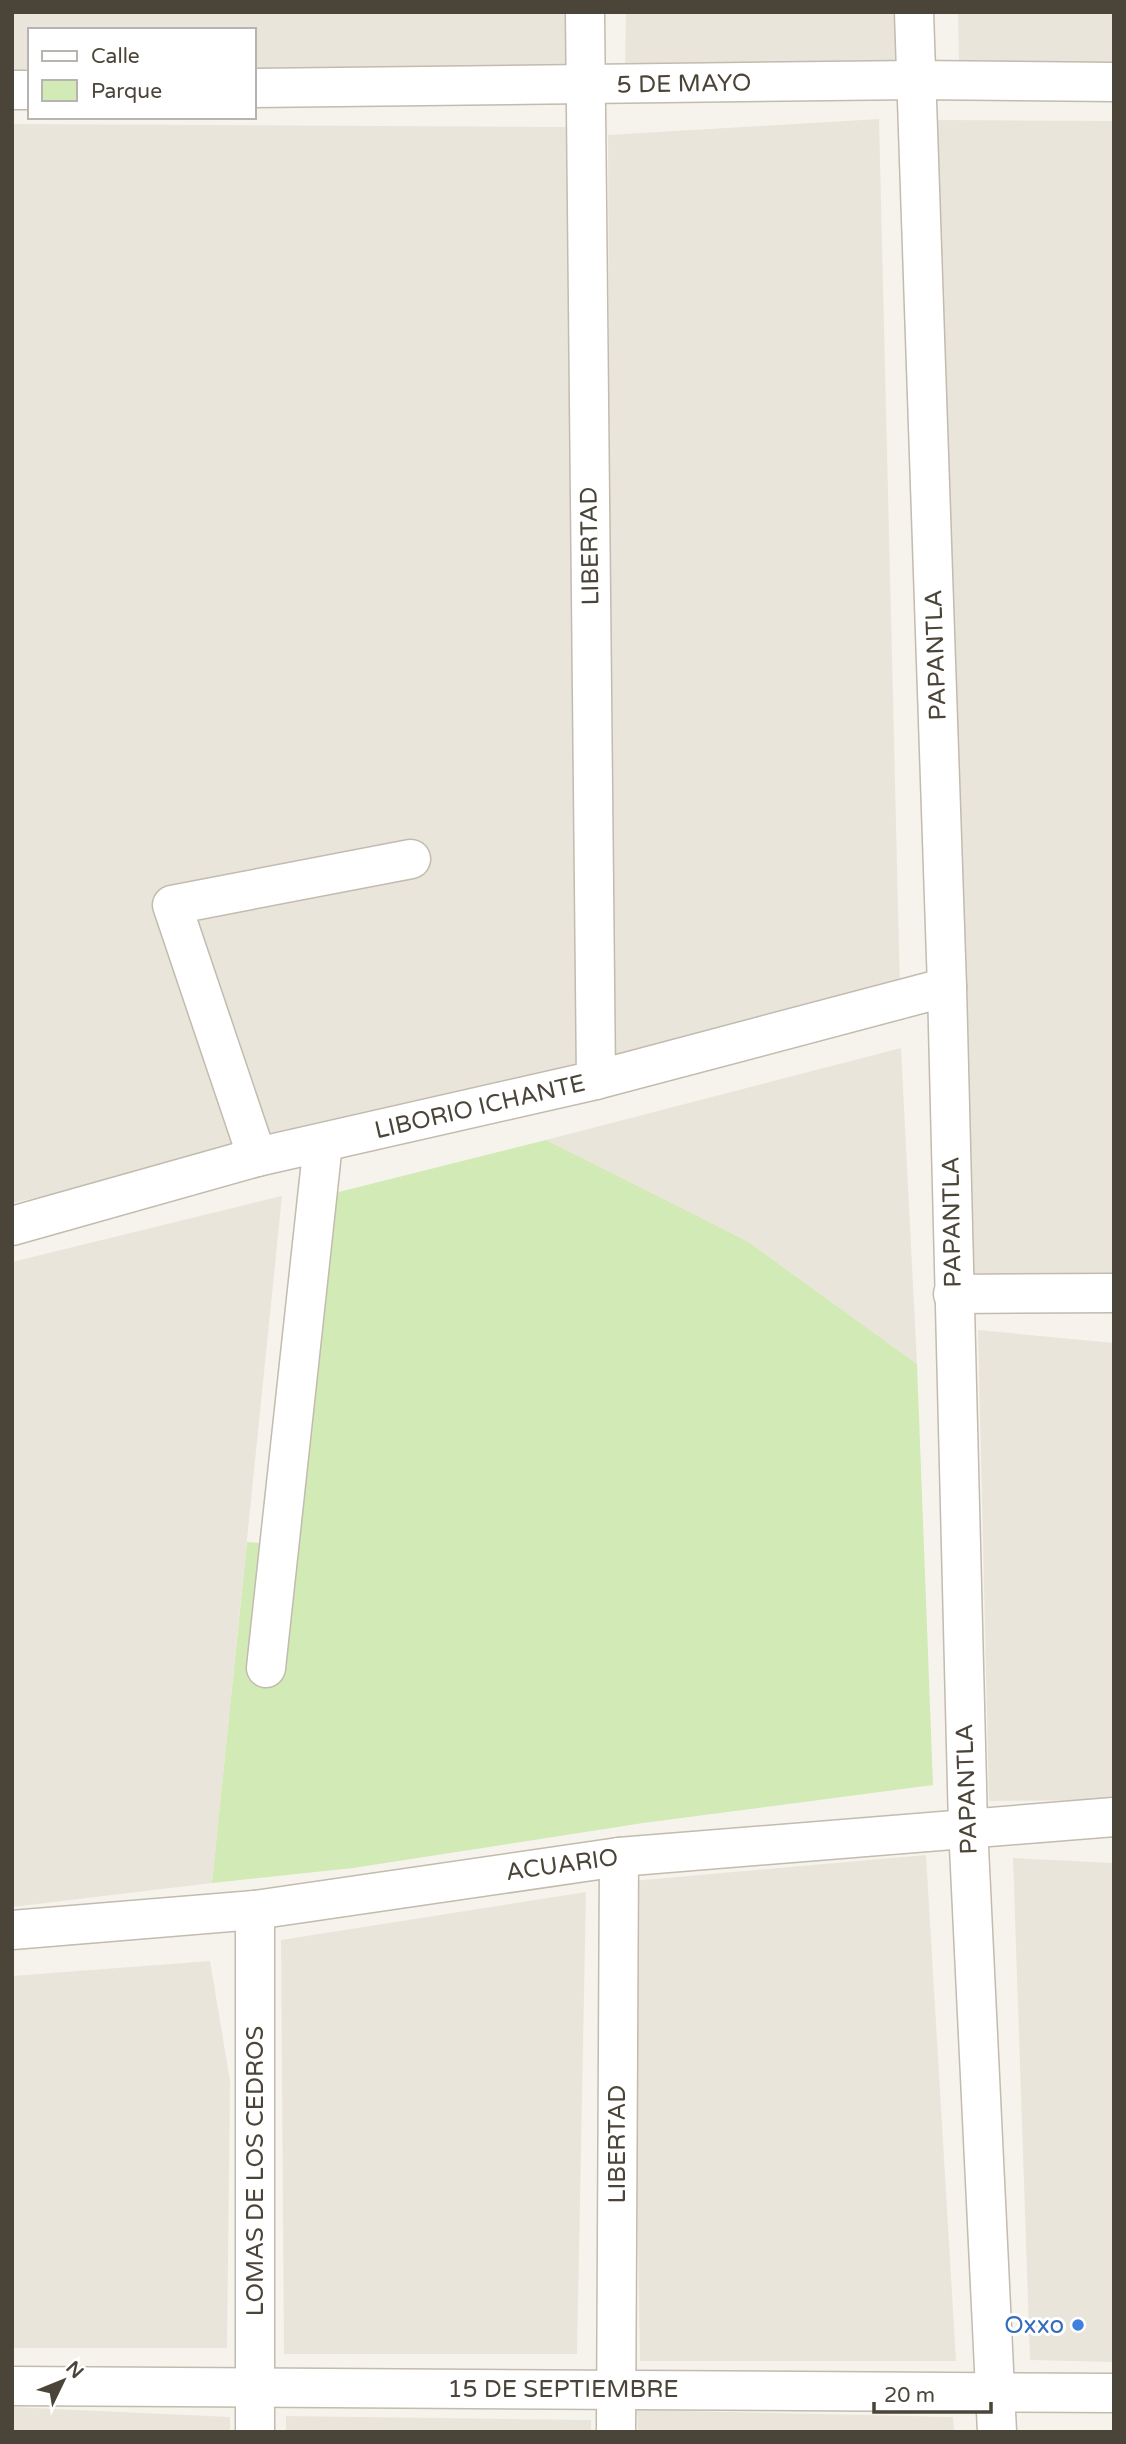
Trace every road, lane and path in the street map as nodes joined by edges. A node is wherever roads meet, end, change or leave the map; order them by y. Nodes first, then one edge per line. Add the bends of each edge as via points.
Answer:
1 (585, 12) edge
2 (914, 12) edge
3 (916, 80) junction
4 (1114, 82) edge
5 (586, 86) junction
6 (256, 88) edge
7 (411, 859) dead end
8 (947, 987) junction
9 (596, 1080) junction
10 (323, 1143) junction
11 (257, 1157) junction
12 (12, 1226) edge
13 (1114, 1293) edge
14 (953, 1294) junction
15 (266, 1668) dead end
16 (1114, 1817) edge
17 (968, 1826) junction
18 (619, 1857) junction
19 (255, 1910) junction
20 (12, 1930) edge
21 (12, 2386) edge
22 (255, 2388) junction
23 (616, 2390) junction
24 (997, 2392) junction
25 (1114, 2393) edge
26 (255, 2432) edge
27 (616, 2432) edge
28 (997, 2432) edge

1 - 5 street, LIBERTAD
2 - 3 street, PAPANTLA
3 - 4 street, 5 DE MAYO
3 - 5 street, 5 DE MAYO
3 - 8 street, PAPANTLA
5 - 6 street, 5 DE MAYO
5 - 9 street, LIBERTAD
7 - 11 street via 172,905
8 - 9 street, LIBORIO ICHANTE
8 - 14 street, PAPANTLA
9 - 10 street, LIBORIO ICHANTE
10 - 11 street, LIBORIO ICHANTE
10 - 15 street
11 - 12 street, LIBORIO ICHANTE
13 - 14 street
14 - 17 street, PAPANTLA
16 - 17 street, ACUARIO
17 - 18 street, ACUARIO
17 - 24 street, PAPANTLA
18 - 19 street, ACUARIO
18 - 23 street, LIBERTAD
19 - 20 street, ACUARIO
19 - 22 street, LOMAS DE LOS CEDROS
21 - 22 street, 15 DE SEPTIEMBRE
22 - 23 street, 15 DE SEPTIEMBRE
22 - 26 street, LOMAS DE LOS CEDROS
23 - 24 street, 15 DE SEPTIEMBRE
23 - 27 street, LIBERTAD
24 - 25 street, 15 DE SEPTIEMBRE
24 - 28 street, PAPANTLA

